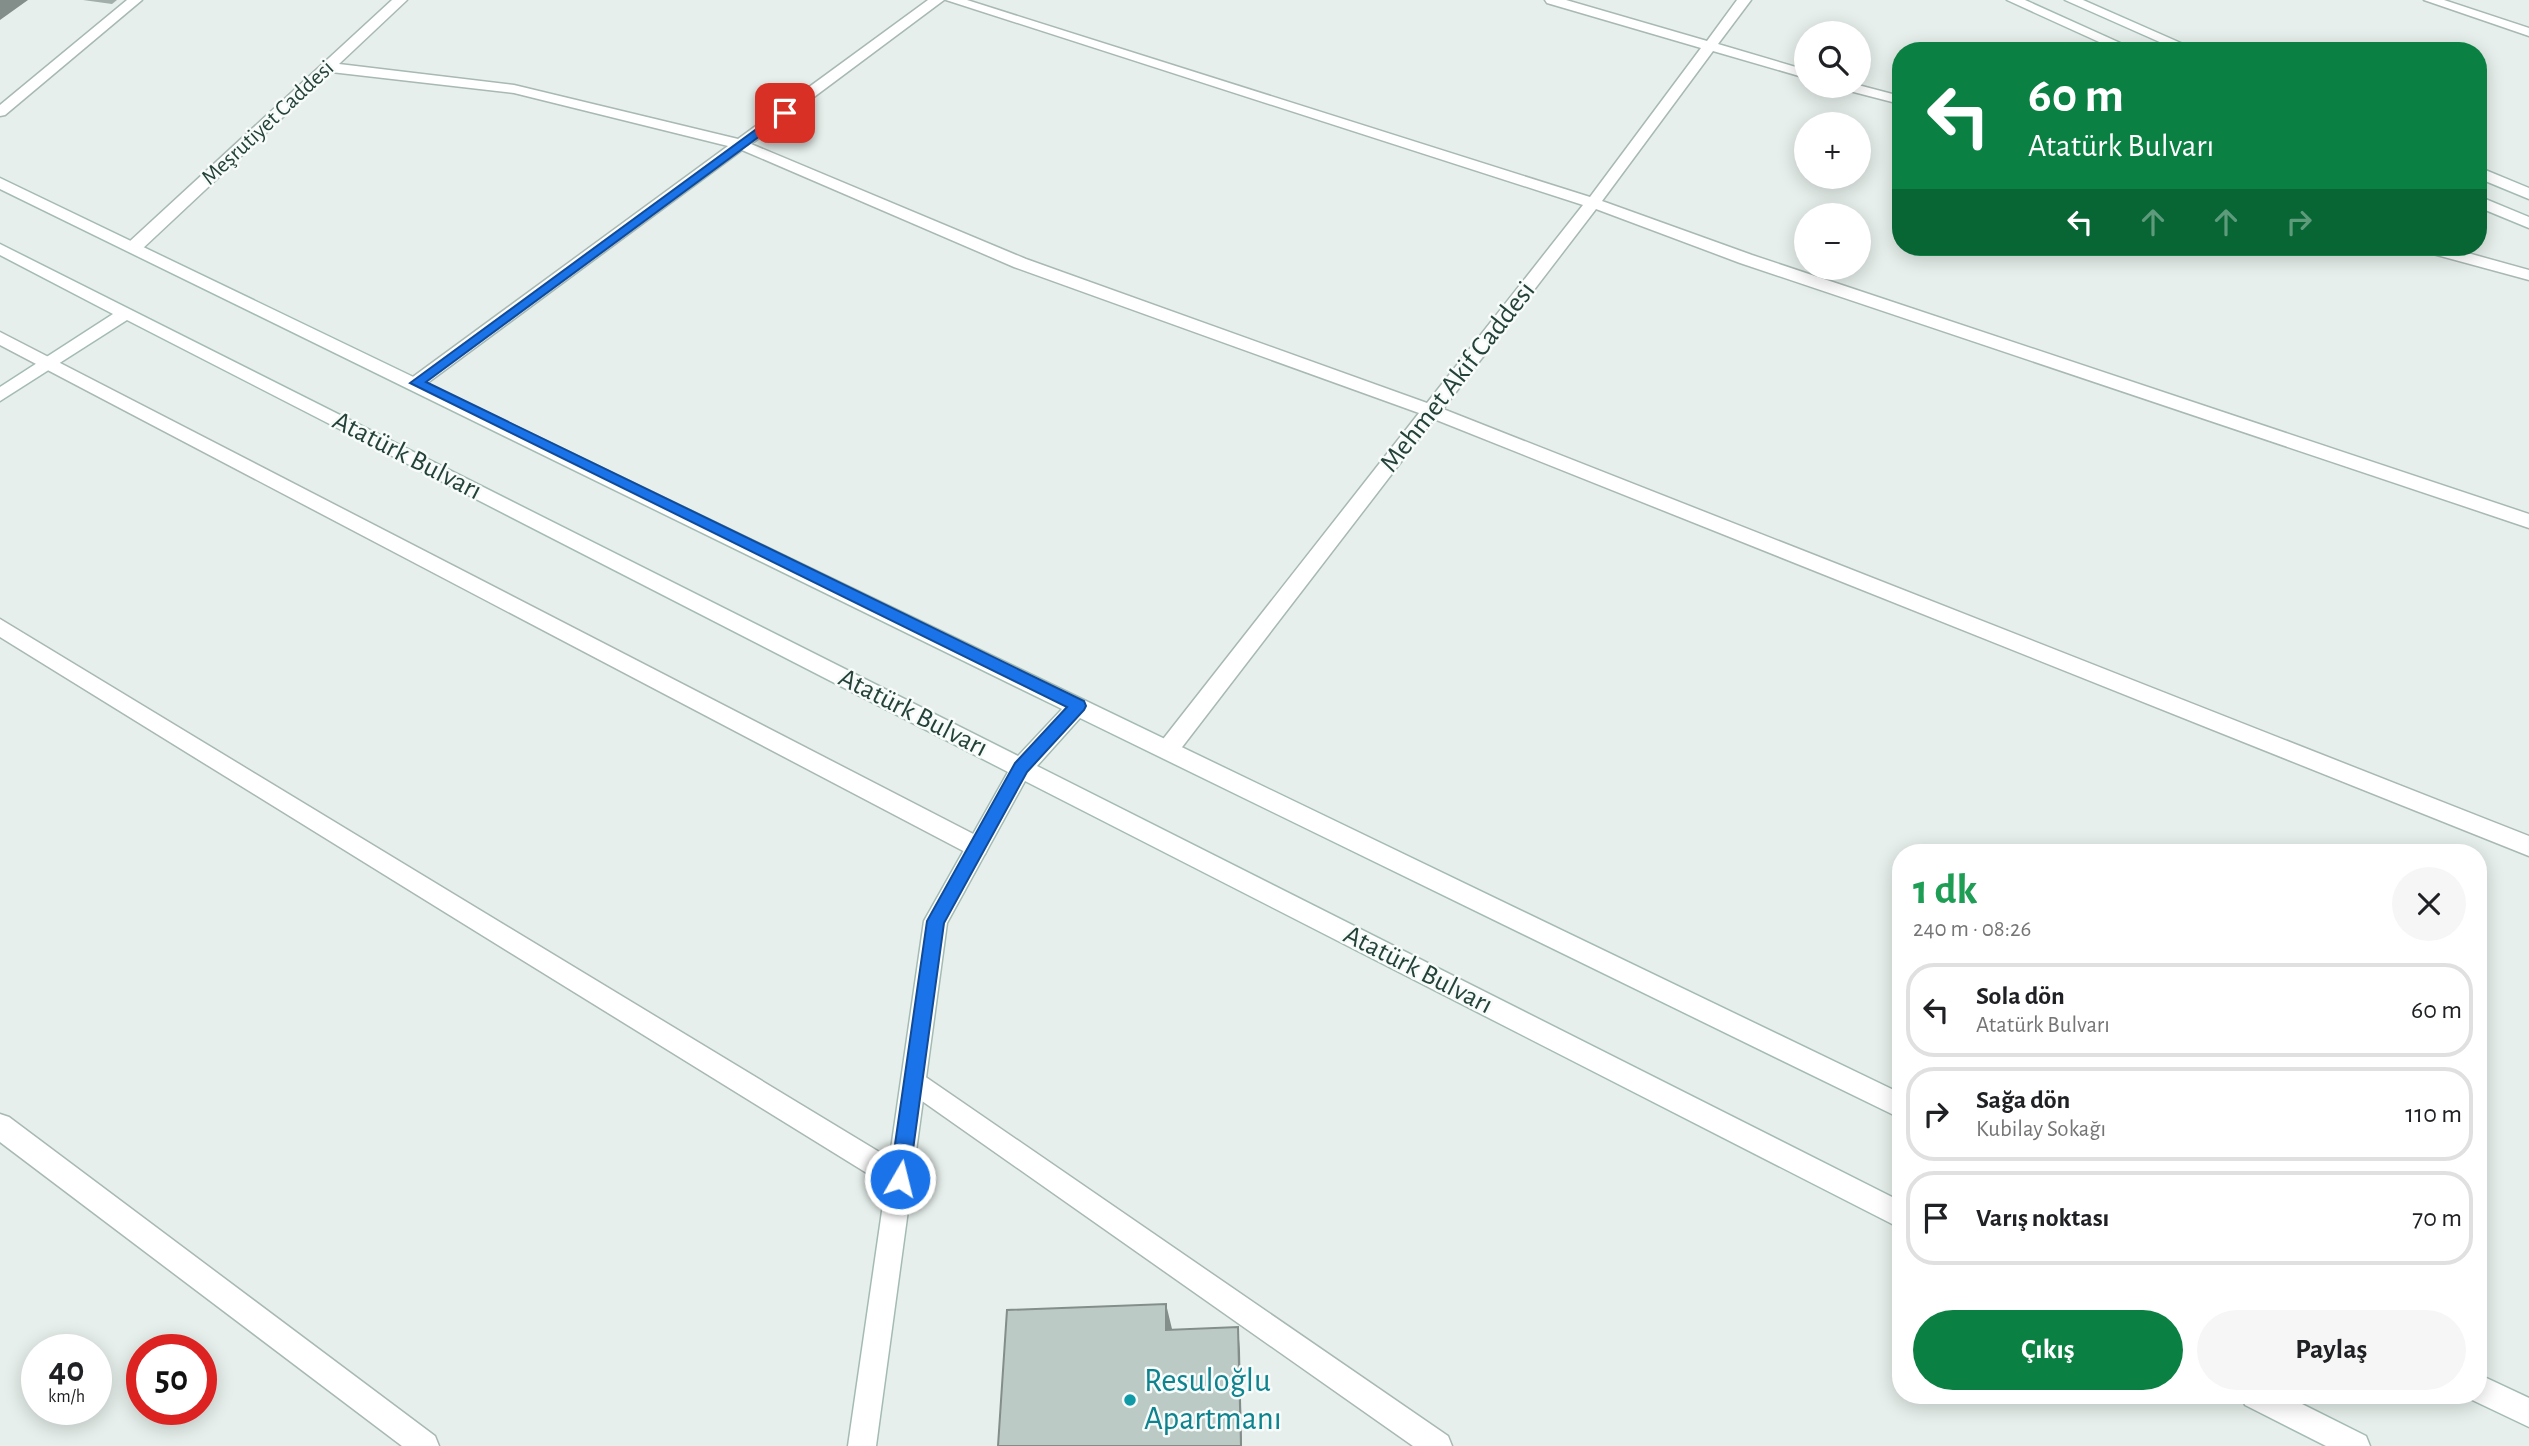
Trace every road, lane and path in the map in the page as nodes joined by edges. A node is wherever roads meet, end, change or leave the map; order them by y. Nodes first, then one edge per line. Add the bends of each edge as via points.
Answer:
1 (135, 0) edge
2 (400, 0) edge
3 (937, 0) edge
4 (953, 0) edge
5 (1552, 0) edge
6 (1744, 0) edge
7 (2014, 0) edge
8 (2072, 0) edge
9 (2431, 0) edge
10 (2529, 32) edge
11 (2110, 42) edge
12 (2171, 42) edge
13 (1709, 47) junction
14 (328, 67) junction
15 (1794, 71) edge
16 (1871, 92) edge
17 (1892, 98) edge
18 (0, 112) edge
19 (742, 145) junction
20 (2487, 176) edge
21 (0, 183) edge
22 (2529, 194) edge
23 (1593, 203) junction
24 (2487, 205) edge
25 (2529, 223) edge
26 (135, 246) junction
27 (0, 249) edge
28 (2460, 256) edge
29 (2529, 275) edge
30 (126, 313) junction
31 (0, 338) edge
32 (49, 363) junction
33 (416, 383) junction
34 (0, 395) edge
35 (1431, 411) junction
36 (2529, 521) edge
37 (0, 627) edge
38 (1078, 706) junction
39 (1168, 749) junction
40 (1021, 768) junction
41 (2529, 846) edge
42 (977, 847) junction
43 (914, 1081) junction
44 (1892, 1102) edge
45 (0, 1126) edge
46 (900, 1179) junction
47 (1892, 1210) edge
48 (2487, 1392) edge
49 (2273, 1404) edge
50 (2529, 1413) edge
51 (425, 1446) edge
52 (862, 1446) edge
53 (1438, 1446) edge
54 (2356, 1446) edge

1 - 18 street
2 - 14 street, Meşrutiyet Caddesi
3 - 19 street
4 - 23 street
5 - 13 street
6 - 13 street, Mehmet Akif Caddesi
7 - 11 street
8 - 12 street
9 - 10 street
13 - 15 street
13 - 23 street, Mehmet Akif Caddesi
14 - 19 street via 514,89
14 - 26 street, Meşrutiyet Caddesi
16 - 17 street
19 - 33 street
19 - 35 street via 1020,263
20 - 22 street
21 - 26 street
23 - 35 street, Mehmet Akif Caddesi
23 - 36 street via 1746,259
24 - 25 street
26 - 33 street
27 - 30 street, Atatürk Bulvarı
28 - 29 street
30 - 32 street
30 - 40 street, Atatürk Bulvarı
31 - 32 street
32 - 34 street
32 - 42 street
33 - 38 street
35 - 39 street, Mehmet Akif Caddesi
35 - 41 street
37 - 46 street
38 - 39 street
38 - 40 street
39 - 44 street
40 - 42 street
40 - 47 street, Atatürk Bulvarı
42 - 43 street via 936,921
43 - 46 street
43 - 53 street
45 - 51 street
46 - 52 street
48 - 50 street
49 - 54 street

